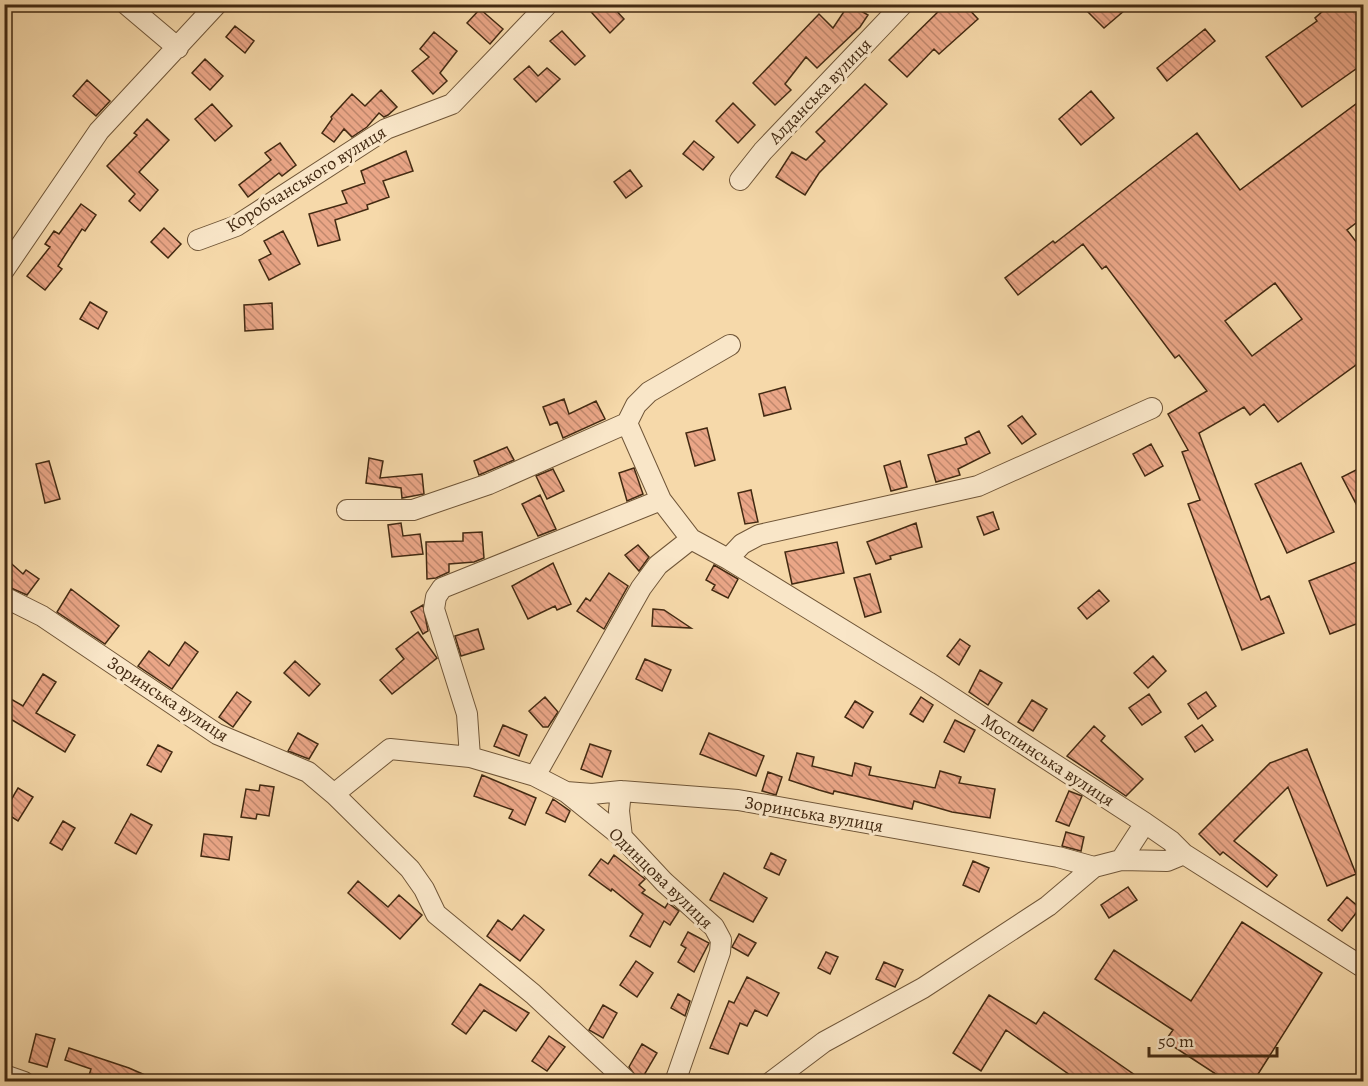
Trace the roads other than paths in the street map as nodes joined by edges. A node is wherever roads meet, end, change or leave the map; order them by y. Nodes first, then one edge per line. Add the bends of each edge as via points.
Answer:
1 (126, 4) edge
2 (217, 4) edge
3 (548, 4) edge
4 (903, 4) edge
5 (178, 48) junction
6 (740, 180) dead end
7 (198, 240) dead end
8 (4, 270) edge
9 (730, 345) dead end
10 (1152, 408) dead end
11 (627, 423) junction
12 (661, 500) junction
13 (347, 510) dead end
14 (691, 539) junction
15 (728, 559) junction
16 (4, 597) edge
17 (470, 757) junction
18 (535, 776) junction
19 (621, 790) junction
20 (566, 792) junction
21 (334, 794) junction
22 (1145, 824) junction
23 (622, 837) junction
24 (1184, 855) junction
25 (1121, 860) junction
26 (1094, 867) junction
27 (1364, 968) edge
28 (4, 1075) edge
29 (24, 1082) edge
30 (628, 1082) edge
31 (675, 1082) edge
32 (771, 1082) edge

1 - 5 street
2 - 5 street
3 - 7 street, Коробчанського вулиця via 452,104 386,129 236,226
4 - 6 street, Алданська вулиця
5 - 8 street via 99,131
9 - 11 street via 649,392 636,405
10 - 15 street via 978,486 759,535 742,544
11 - 12 street, Моспинська вулиця
11 - 13 street via 489,484 413,510
12 - 14 street, Моспинська вулиця
12 - 17 street via 442,588 434,609 467,714
14 - 15 street, Моспинська вулиця
14 - 18 street via 658,565 641,588
15 - 22 street, Моспинська вулиця via 928,682
16 - 21 street, Зоринська вулиця via 42,616 217,734 308,772
17 - 18 street, Зоринська вулиця
17 - 21 street, Зоринська вулиця via 390,749
18 - 20 street, Зоринська вулиця
19 - 20 street, Зоринська вулиця
19 - 23 street
19 - 26 street, Зоринська вулиця via 738,800 1058,856
20 - 23 street, Одинцова вулиця
21 - 30 street, Зоринська вулиця via 410,869 436,914 533,994
22 - 24 street, Моспинська вулиця via 1172,841
22 - 25 street
23 - 31 street, Одинцова вулиця via 714,927 721,940
24 - 25 street via 1167,861
24 - 27 street, Моспинська вулиця
25 - 26 street
26 - 32 street via 1048,906 923,988 824,1042
28 - 29 street

